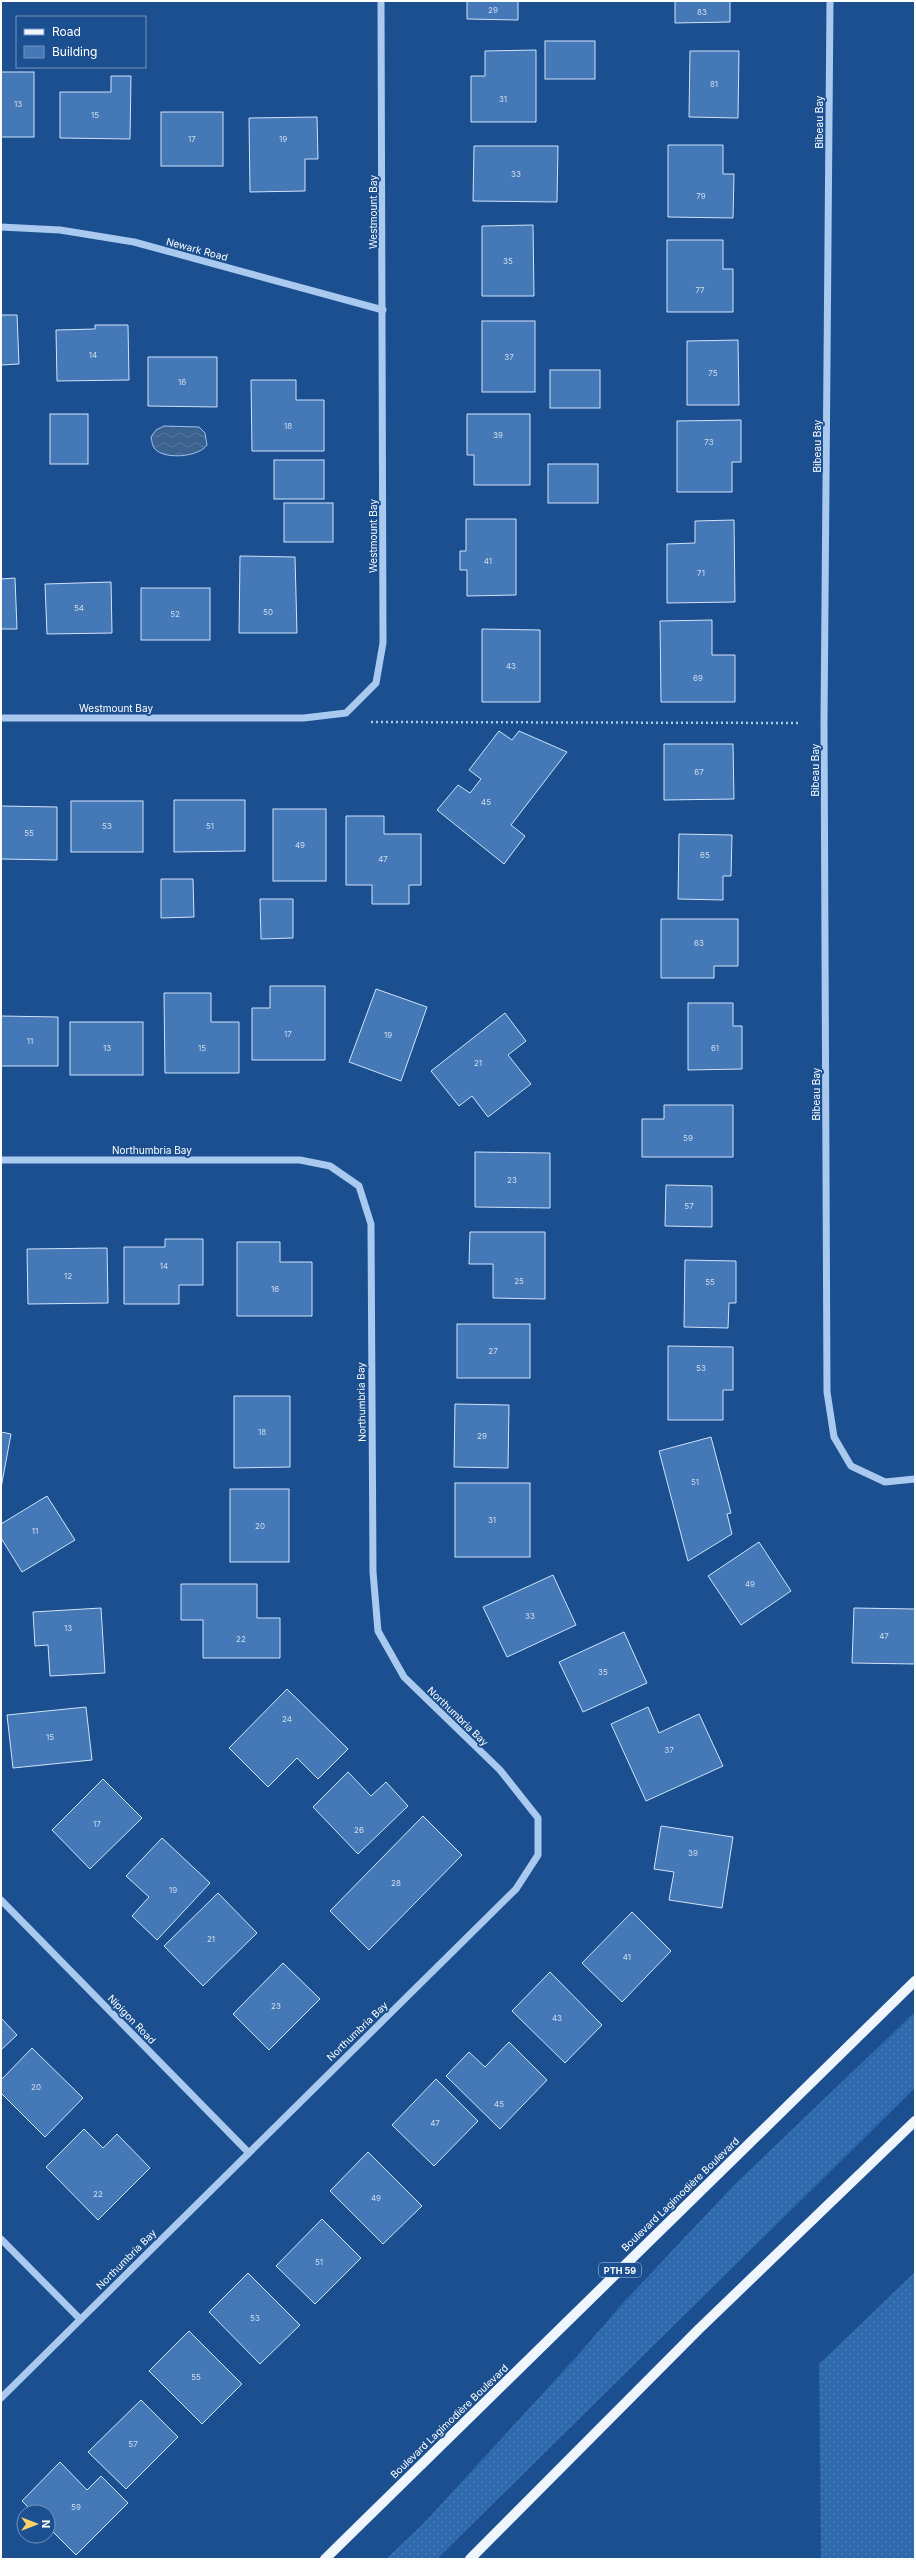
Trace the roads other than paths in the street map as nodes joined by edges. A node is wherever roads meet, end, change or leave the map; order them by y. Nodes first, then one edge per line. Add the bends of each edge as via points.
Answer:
1 (381, 1) edge
2 (830, 1) edge
3 (1, 226) edge
4 (383, 310) junction
5 (1, 718) edge
6 (1, 1160) edge
7 (915, 1479) edge
8 (1, 1900) edge
9 (915, 1981) edge
10 (915, 2120) edge
11 (248, 2152) junction
12 (1, 2239) edge
13 (80, 2319) junction
14 (1, 2398) edge
15 (325, 2559) edge
16 (470, 2559) edge

1 - 4 street, Westmount Bay
2 - 7 street, Bibeau Bay via 824,723 827,1392 834,1437 850,1466 885,1482
3 - 4 street, Newark Road via 60,230 134,242
4 - 5 street, Westmount Bay via 383,643 376,683 346,713 304,718
6 - 11 street, Northumbria Bay via 300,1160 330,1166 359,1186 371,1224 372,1572 378,1632 404,1677 500,1770 538,1818 538,1855 516,1888
8 - 11 street, Nipigon Road
9 - 15 main road, Boulevard Lagimodière Boulevard / PTH 59
10 - 16 main road via 699,2329
11 - 13 street, Northumbria Bay
12 - 13 street
13 - 14 street, Northumbria Bay

